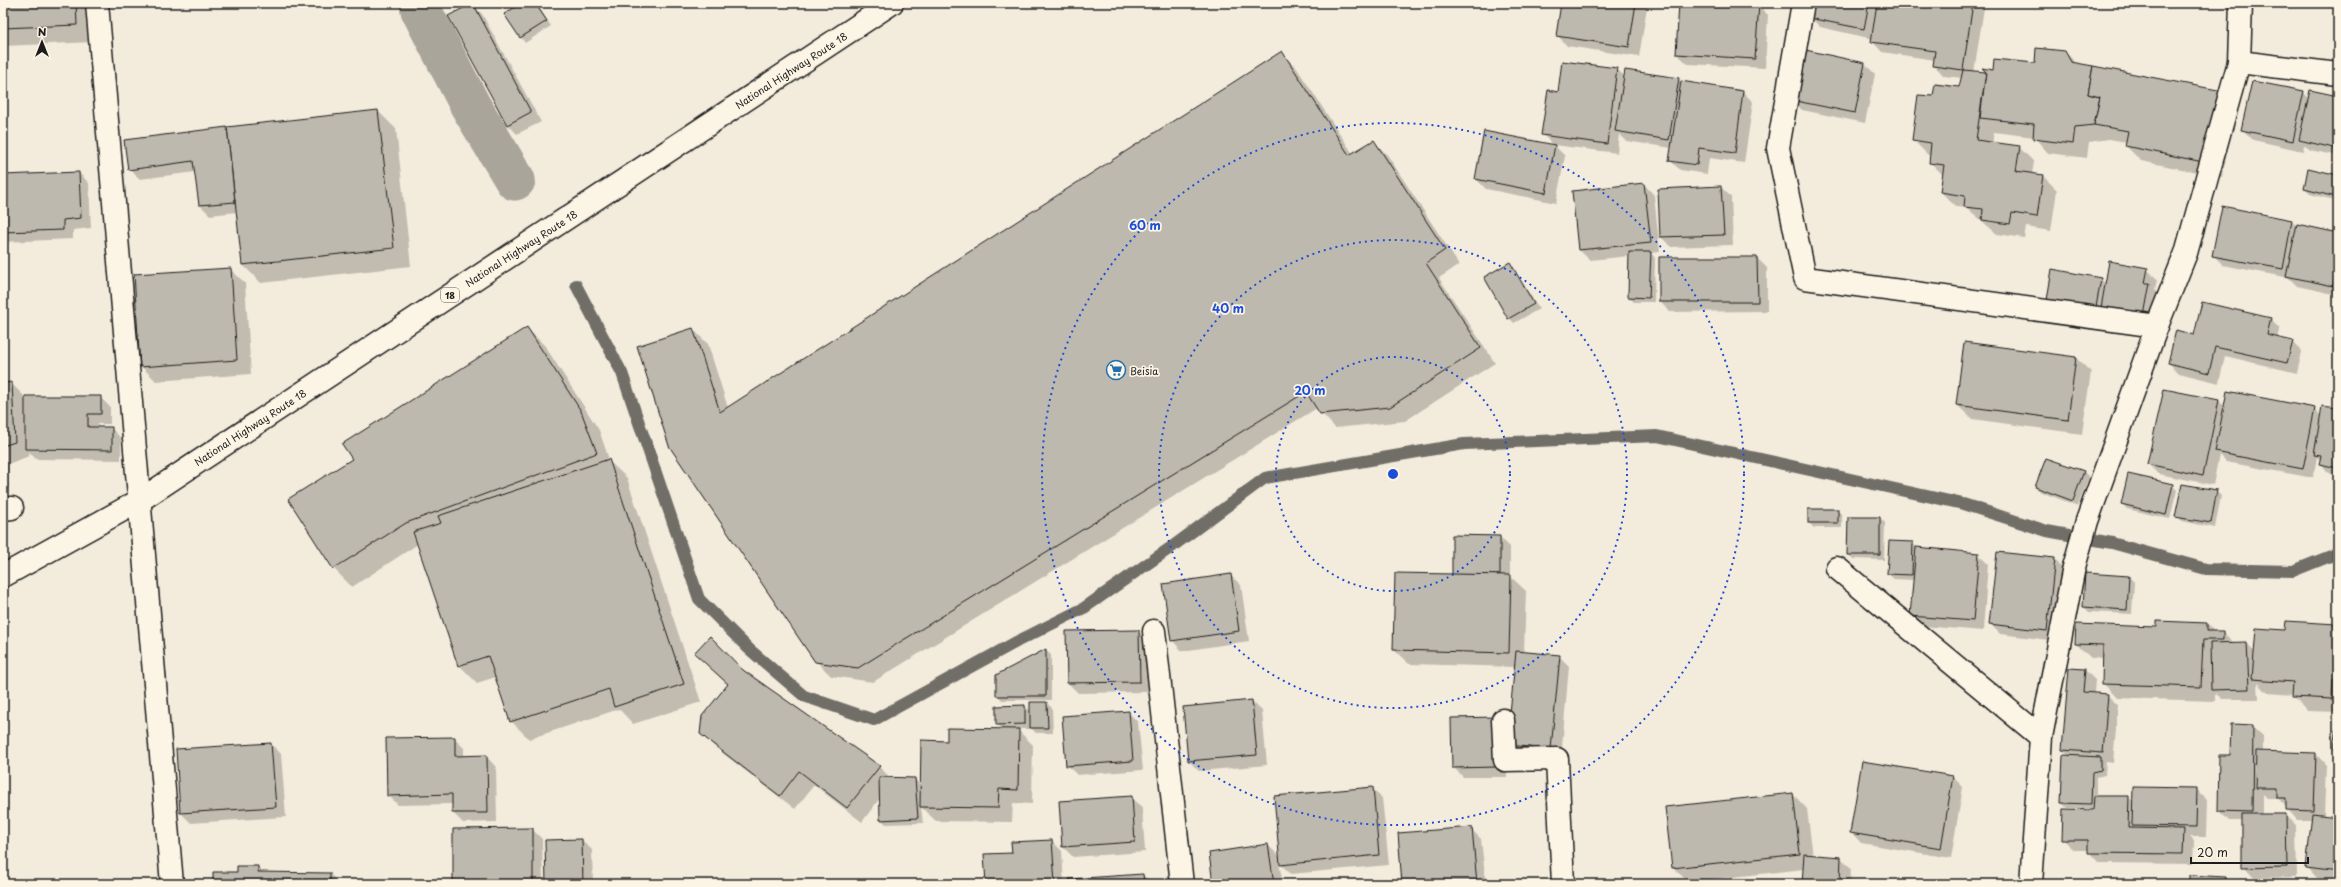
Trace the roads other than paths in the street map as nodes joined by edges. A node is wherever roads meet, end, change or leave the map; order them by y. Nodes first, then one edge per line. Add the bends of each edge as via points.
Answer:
1 (97, 3) edge
2 (892, 3) edge
3 (1803, 3) edge
4 (2241, 3) edge
5 (2239, 62) junction
6 (2338, 74) edge
7 (2157, 326) junction
8 (139, 501) junction
9 (1837, 568) dead end
10 (3, 576) edge
11 (1154, 630) dead end
12 (1503, 720) dead end
13 (2041, 737) junction
14 (172, 884) edge
15 (1182, 884) edge
16 (1563, 884) edge
17 (2031, 884) edge

1 - 8 main road
2 - 8 main road, National Highway Route 18 / 18
3 - 7 main road via 1778,148 1805,278
4 - 5 main road
5 - 6 main road
5 - 7 main road via 2186,253
7 - 13 main road via 2087,521 2074,567
8 - 10 main road, National Highway Route 18 / 18
8 - 14 main road
9 - 13 main road
11 - 15 main road
12 - 16 main road via 1505,760 1557,759
13 - 17 main road

